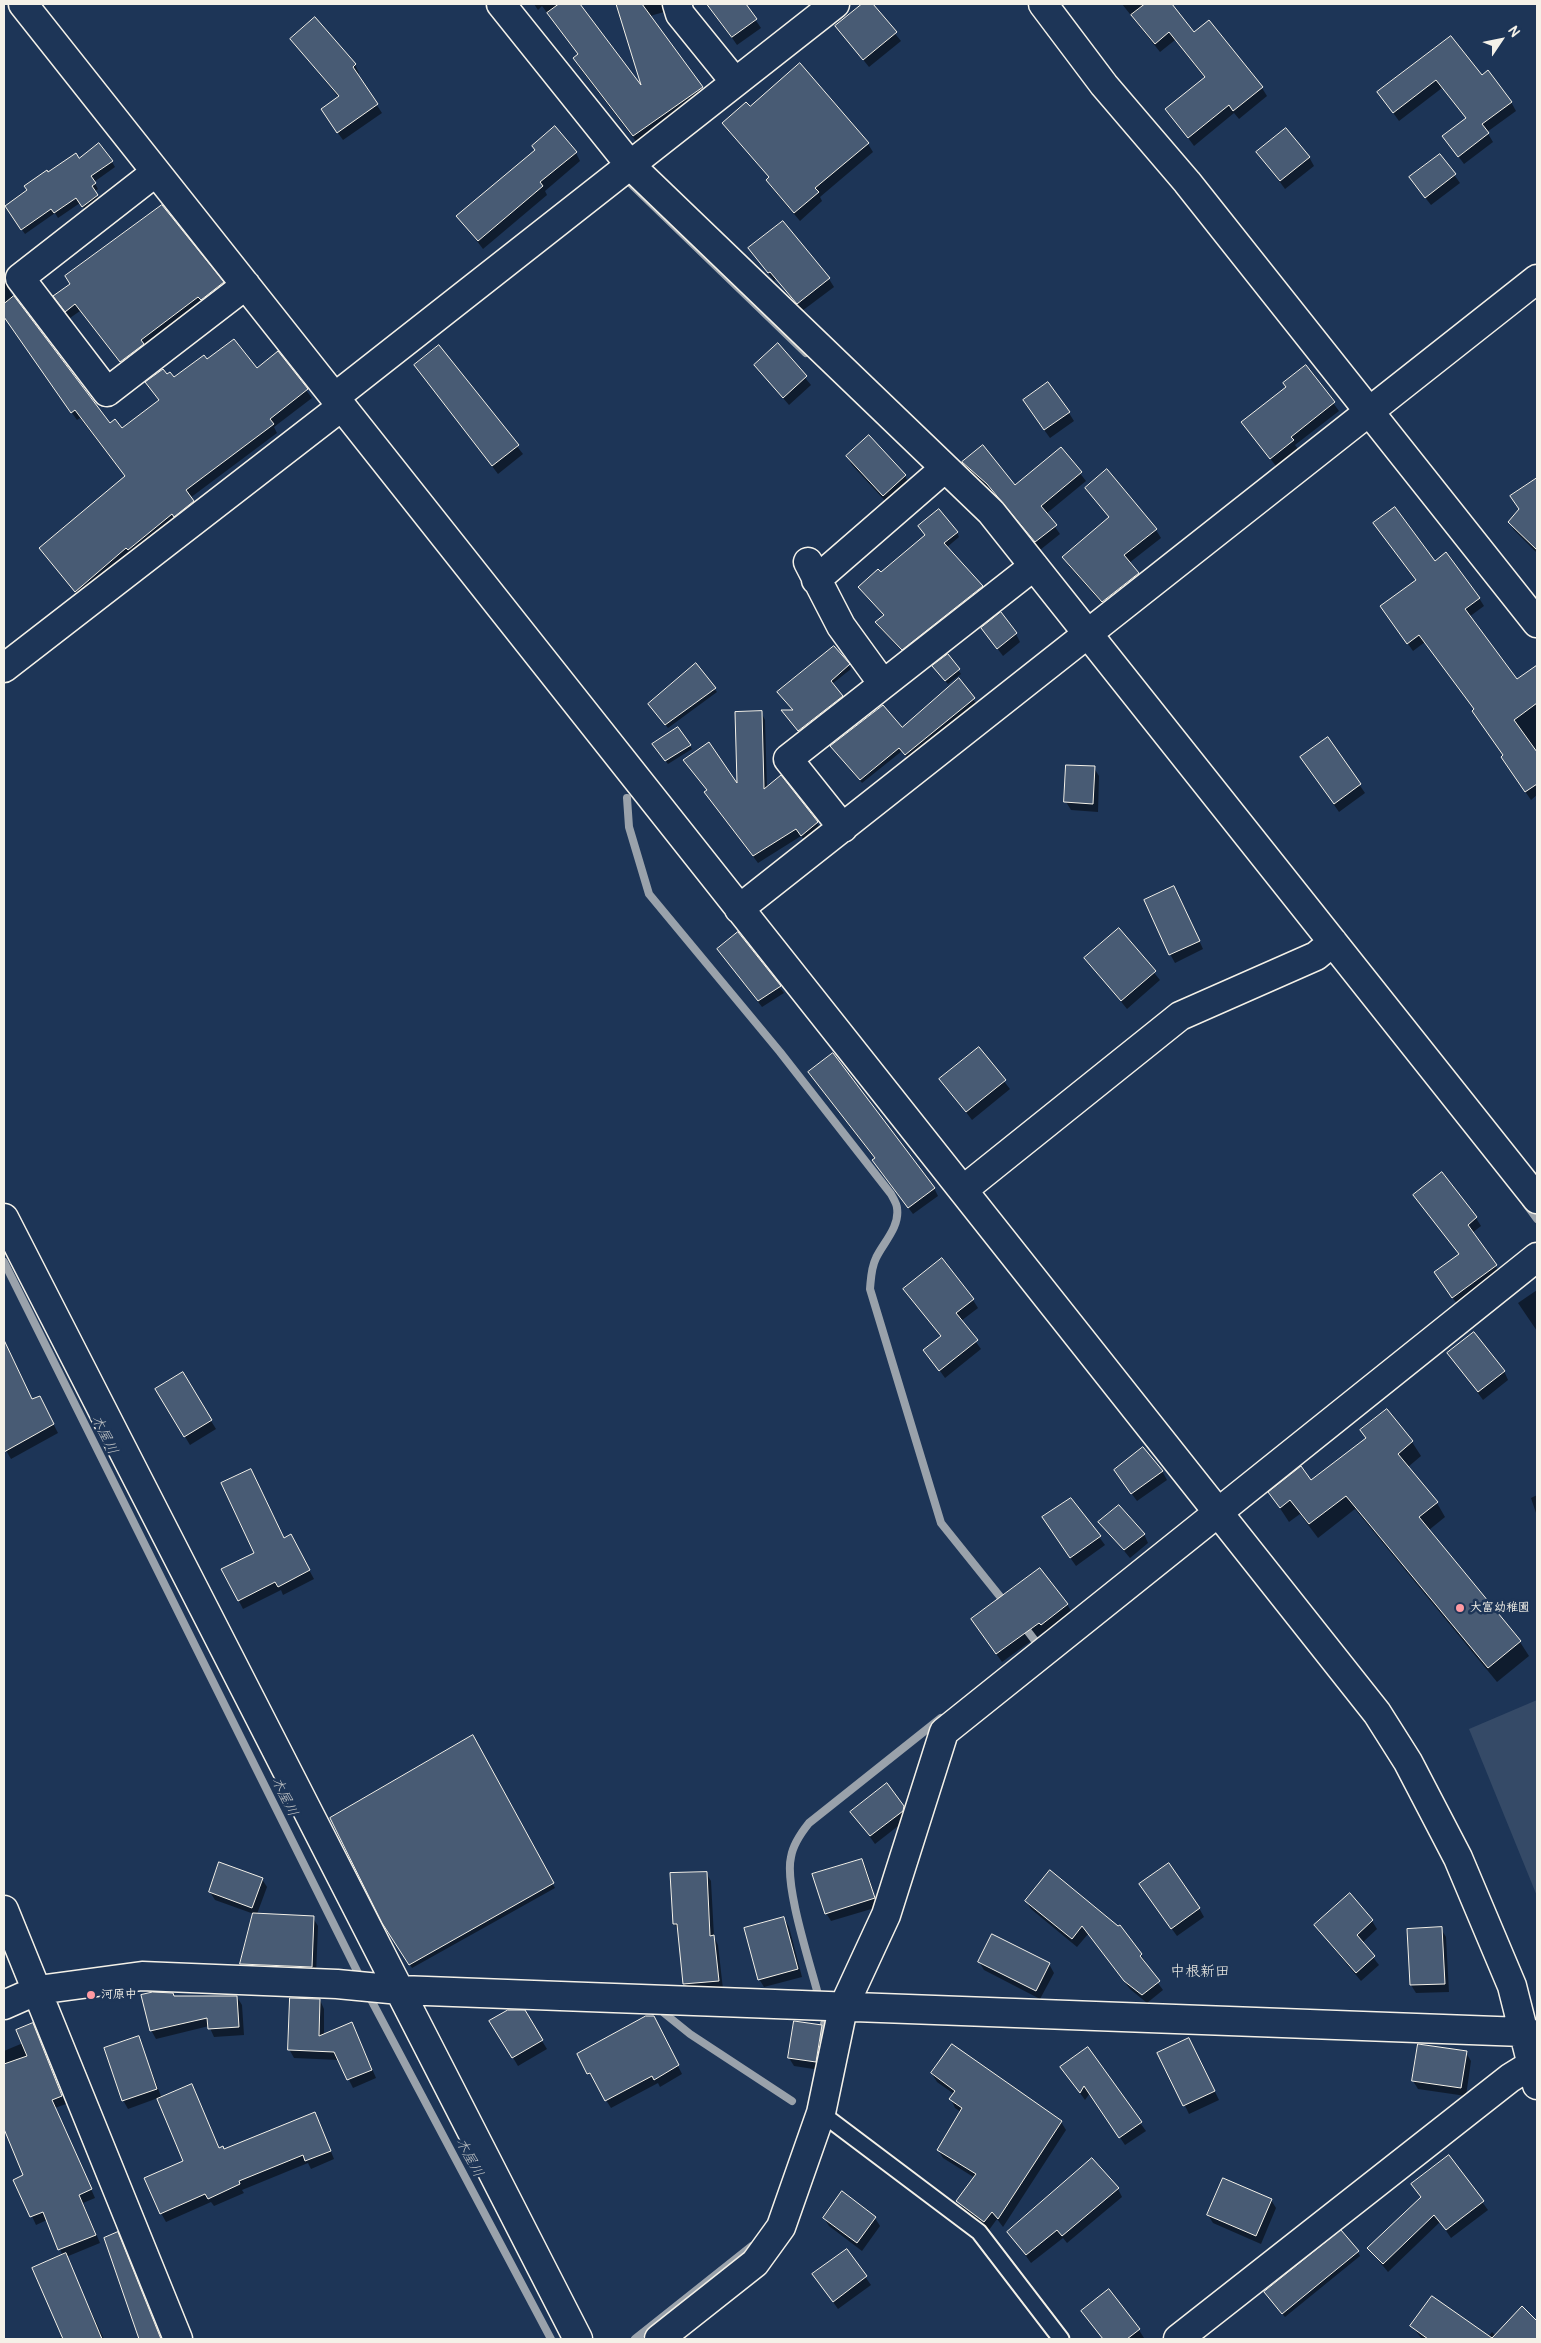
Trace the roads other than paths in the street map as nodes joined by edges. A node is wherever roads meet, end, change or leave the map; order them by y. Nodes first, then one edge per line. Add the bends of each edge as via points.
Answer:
1 (23, 4) edge
2 (501, 4) edge
3 (677, 4) edge
4 (835, 4) edge
5 (1044, 4) edge
6 (735, 82) junction
7 (624, 170) junction
8 (156, 172) junction
9 (1537, 279) edge
10 (246, 285) junction
11 (338, 402) junction
12 (1369, 413) junction
13 (939, 474) junction
14 (1027, 571) junction
15 (1537, 623) edge
16 (1082, 640) junction
17 (4, 668) edge
18 (883, 684) junction
19 (843, 828) junction
20 (739, 909) junction
21 (1326, 948) junction
22 (963, 1190) junction
23 (1537, 1199) edge
24 (4, 1218) edge
25 (1537, 1257) edge
26 (1219, 1511) junction
27 (4, 1910) edge
28 (38, 1990) junction
29 (400, 1990) junction
30 (4, 2005) edge
31 (843, 2008) junction
32 (1530, 2033) edge
33 (1534, 2075) edge
34 (821, 2113) junction
35 (178, 2339) edge
36 (578, 2339) edge
37 (659, 2339) edge
38 (1061, 2339) edge
39 (1178, 2339) edge

1 - 8 street
2 - 7 street
3 - 6 street via 680,14
4 - 6 street
5 - 12 street via 1104,85 1187,182
6 - 7 street
7 - 11 street
7 - 13 street
8 - 10 street
8 - 10 street via 20,278 107,392
9 - 12 street
10 - 11 street
11 - 17 street
11 - 20 street
12 - 15 street
12 - 16 street
13 - 14 street via 991,512
13 - 18 street via 812,571 841,626
14 - 16 street
14 - 18 street
16 - 19 street
16 - 21 street
18 - 19 street via 788,759
19 - 20 street
20 - 22 street
21 - 22 street via 1180,1016
21 - 23 street
22 - 26 street
24 - 29 street
25 - 26 street
26 - 31 street via 944,1732 886,1915
26 - 32 street via 1377,1713 1408,1762 1458,1858
27 - 28 street
28 - 29 street via 142,1976 337,1984
28 - 30 street
28 - 35 street
29 - 31 street
29 - 36 street
31 - 32 street
31 - 34 street
32 - 33 street
33 - 39 street via 1510,2078
34 - 37 street via 781,2227 756,2264
34 - 38 lane via 979,2232

